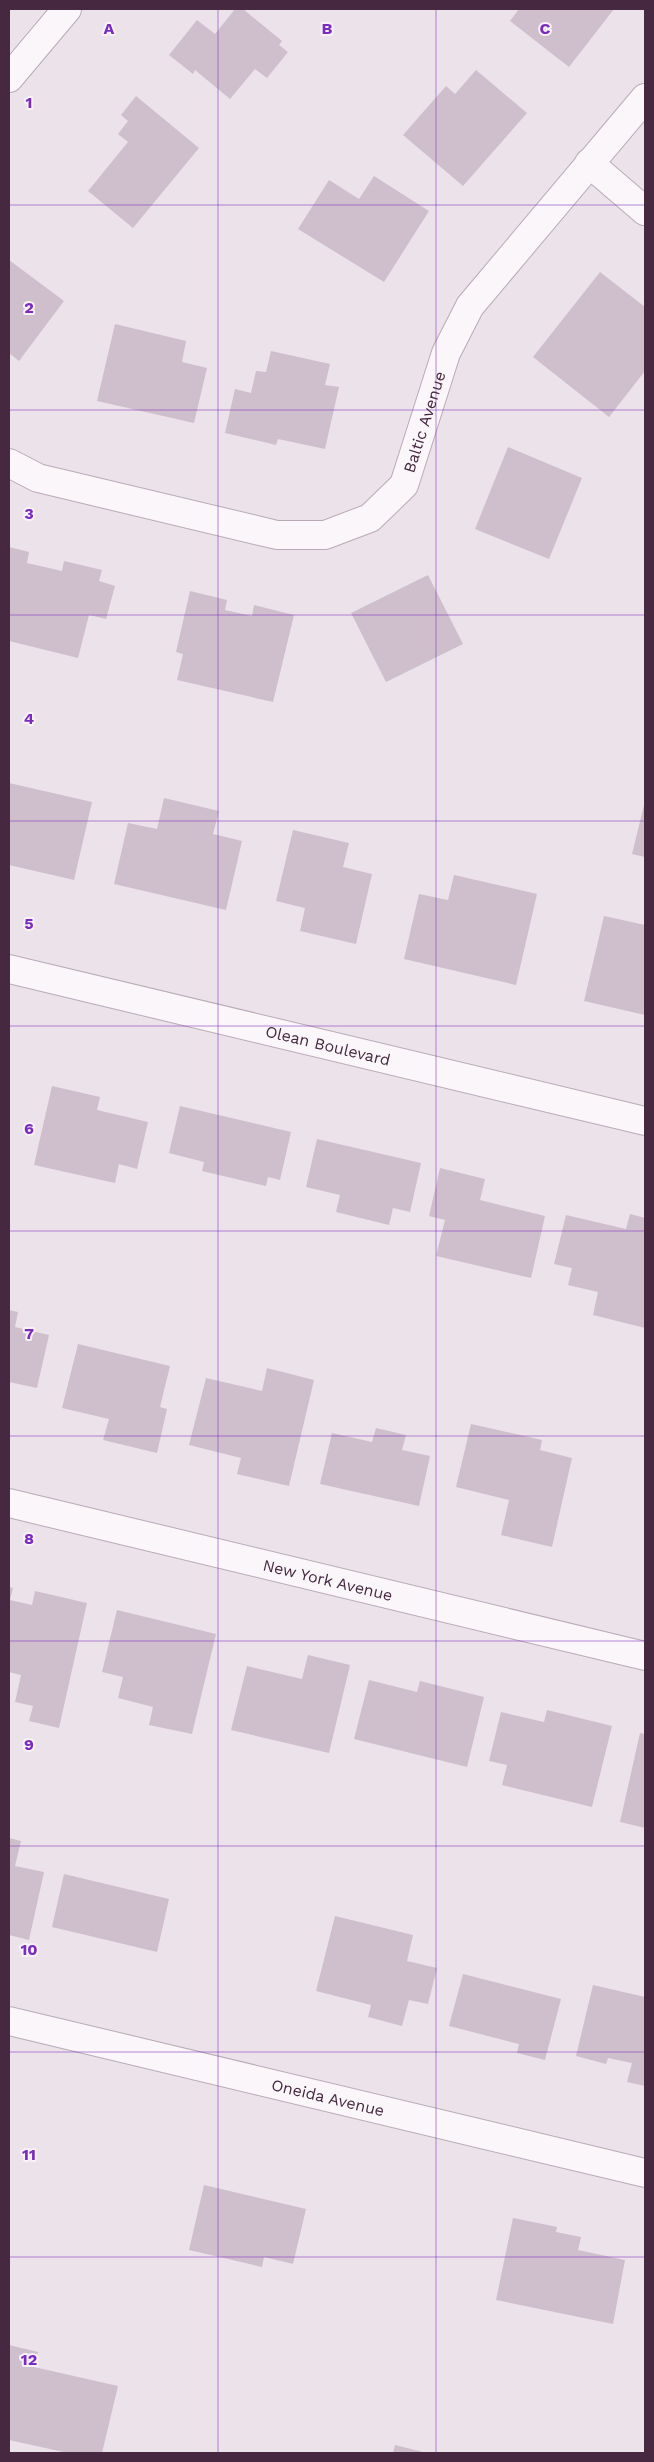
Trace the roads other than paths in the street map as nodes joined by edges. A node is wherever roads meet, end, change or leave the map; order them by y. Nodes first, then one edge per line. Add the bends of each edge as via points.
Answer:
1 (67, 9) edge
2 (9, 78) edge
3 (645, 98) edge
4 (589, 163) junction
5 (645, 212) edge
6 (9, 463) edge
7 (9, 969) edge
8 (645, 1121) edge
9 (9, 1503) edge
10 (645, 1656) edge
11 (9, 2021) edge
12 (645, 2173) edge

1 - 2 street
3 - 4 street, Baltic Avenue
4 - 5 street
4 - 6 street, Baltic Avenue via 470,306 446,353 404,485 370,518 325,535 277,535 38,478
7 - 8 street, Olean Boulevard
9 - 10 street, New York Avenue
11 - 12 street, Oneida Avenue

